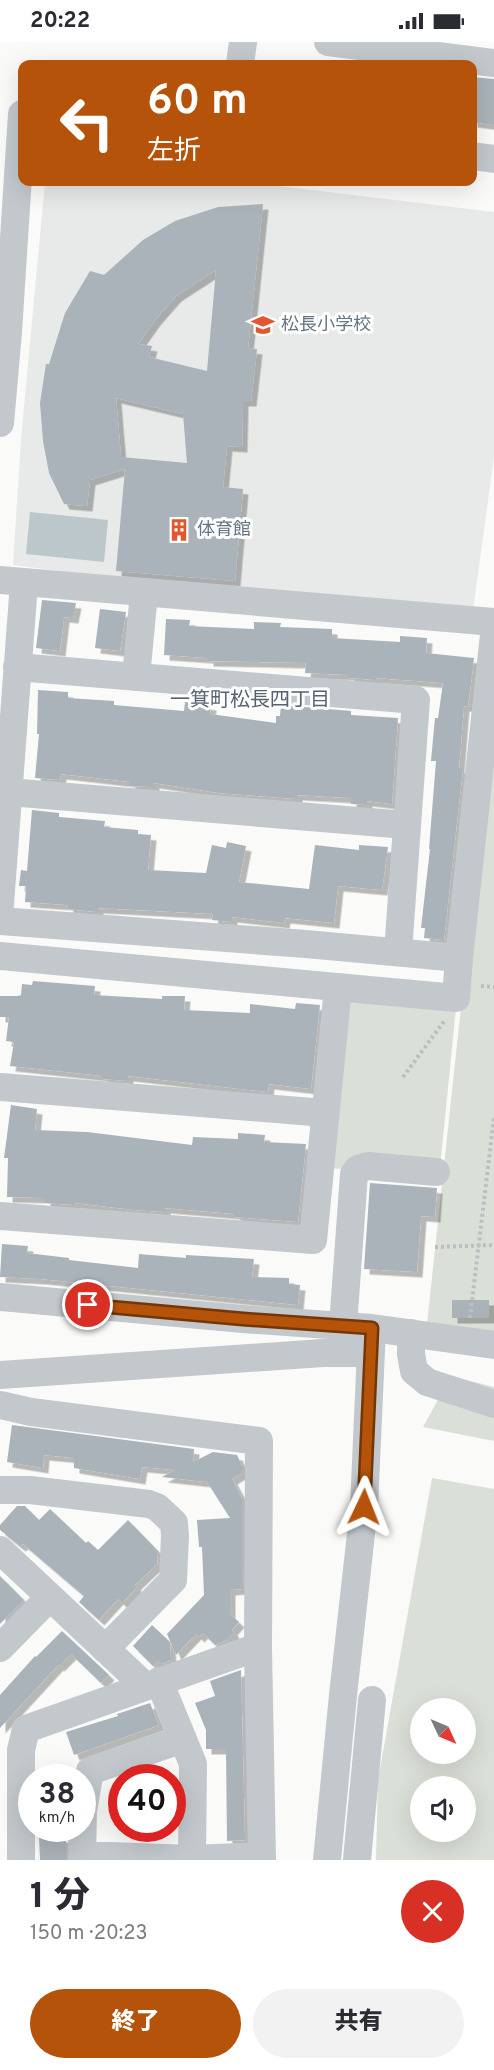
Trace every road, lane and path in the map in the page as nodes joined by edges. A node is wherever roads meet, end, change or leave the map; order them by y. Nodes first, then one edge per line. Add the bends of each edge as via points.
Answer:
1 (243, 42) edge
2 (328, 42) edge
3 (241, 60) edge
4 (470, 60) edge
5 (477, 61) edge
6 (494, 63) edge
7 (0, 105) edge
8 (18, 105) edge
9 (477, 157) edge
10 (494, 159) edge
11 (18, 176) edge
12 (0, 423) edge
13 (12, 581) edge
14 (144, 593) junction
15 (494, 622) edge
16 (494, 635) edge
17 (17, 667) junction
18 (136, 676) junction
19 (9, 792) junction
20 (406, 825) junction
21 (0, 904) edge
22 (0, 921) edge
23 (398, 952) junction
24 (0, 956) edge
25 (459, 958) junction
26 (338, 988) junction
27 (456, 998) junction
28 (403, 1077) dead end
29 (0, 1086) edge
30 (325, 1113) junction
31 (494, 1117) edge
32 (436, 1172) dead end
33 (319, 1181) junction
34 (352, 1185) junction
35 (0, 1216) edge
36 (478, 1245) junction
37 (494, 1245) edge
38 (435, 1247) dead end
39 (0, 1297) edge
40 (343, 1326) junction
41 (411, 1333) junction
42 (371, 1340) junction
43 (481, 1342) edge
44 (0, 1375) edge
45 (494, 1404) edge
46 (0, 1405) edge
47 (0, 1490) edge
48 (0, 1550) edge
49 (50, 1597) junction
50 (258, 1647) junction
51 (0, 1648) edge
52 (105, 1649) junction
53 (152, 1684) junction
54 (372, 1700) dead end
55 (183, 1739) junction
56 (20, 1764) edge
57 (96, 1769) edge
58 (20, 1842) edge
59 (82, 1842) edge
60 (82, 1857) edge
61 (262, 1858) edge
62 (192, 1859) edge
63 (21, 1860) edge
64 (327, 1860) edge
65 (357, 1860) edge

1 - 3 street
2 - 4 street
5 - 6 street
7 - 8 street
9 - 10 street
11 - 12 street
13 - 14 street
13 - 17 street
14 - 15 street
14 - 18 street
16 - 25 street
17 - 18 street
17 - 19 street
18 - 20 street via 416,700
19 - 20 street
19 - 21 street
20 - 23 street
22 - 23 street
23 - 25 street
24 - 26 street
25 - 27 street
26 - 27 street
26 - 30 street
27 - 28 path via 451,1012
29 - 30 street
30 - 33 street
31 - 36 path
32 - 34 street via 368,1166 358,1169
33 - 34 street
33 - 35 street via 313,1240
34 - 40 street
36 - 37 path
36 - 38 path
36 - 43 path
39 - 40 street
40 - 42 street
41 - 42 street
41 - 43 street
41 - 45 street via 414,1371 427,1382
42 - 44 street via 323,1353
42 - 64 street via 364,1507
46 - 50 street via 259,1441
47 - 52 street via 149,1504 174,1523 172,1580
48 - 49 street
49 - 51 street
49 - 52 street
50 - 53 street
50 - 61 street
52 - 53 street
53 - 55 street
53 - 56 street via 26,1729
54 - 65 street
55 - 57 street
55 - 62 street via 193,1764
58 - 63 street
59 - 60 street
60 - 62 street
61 - 62 street

